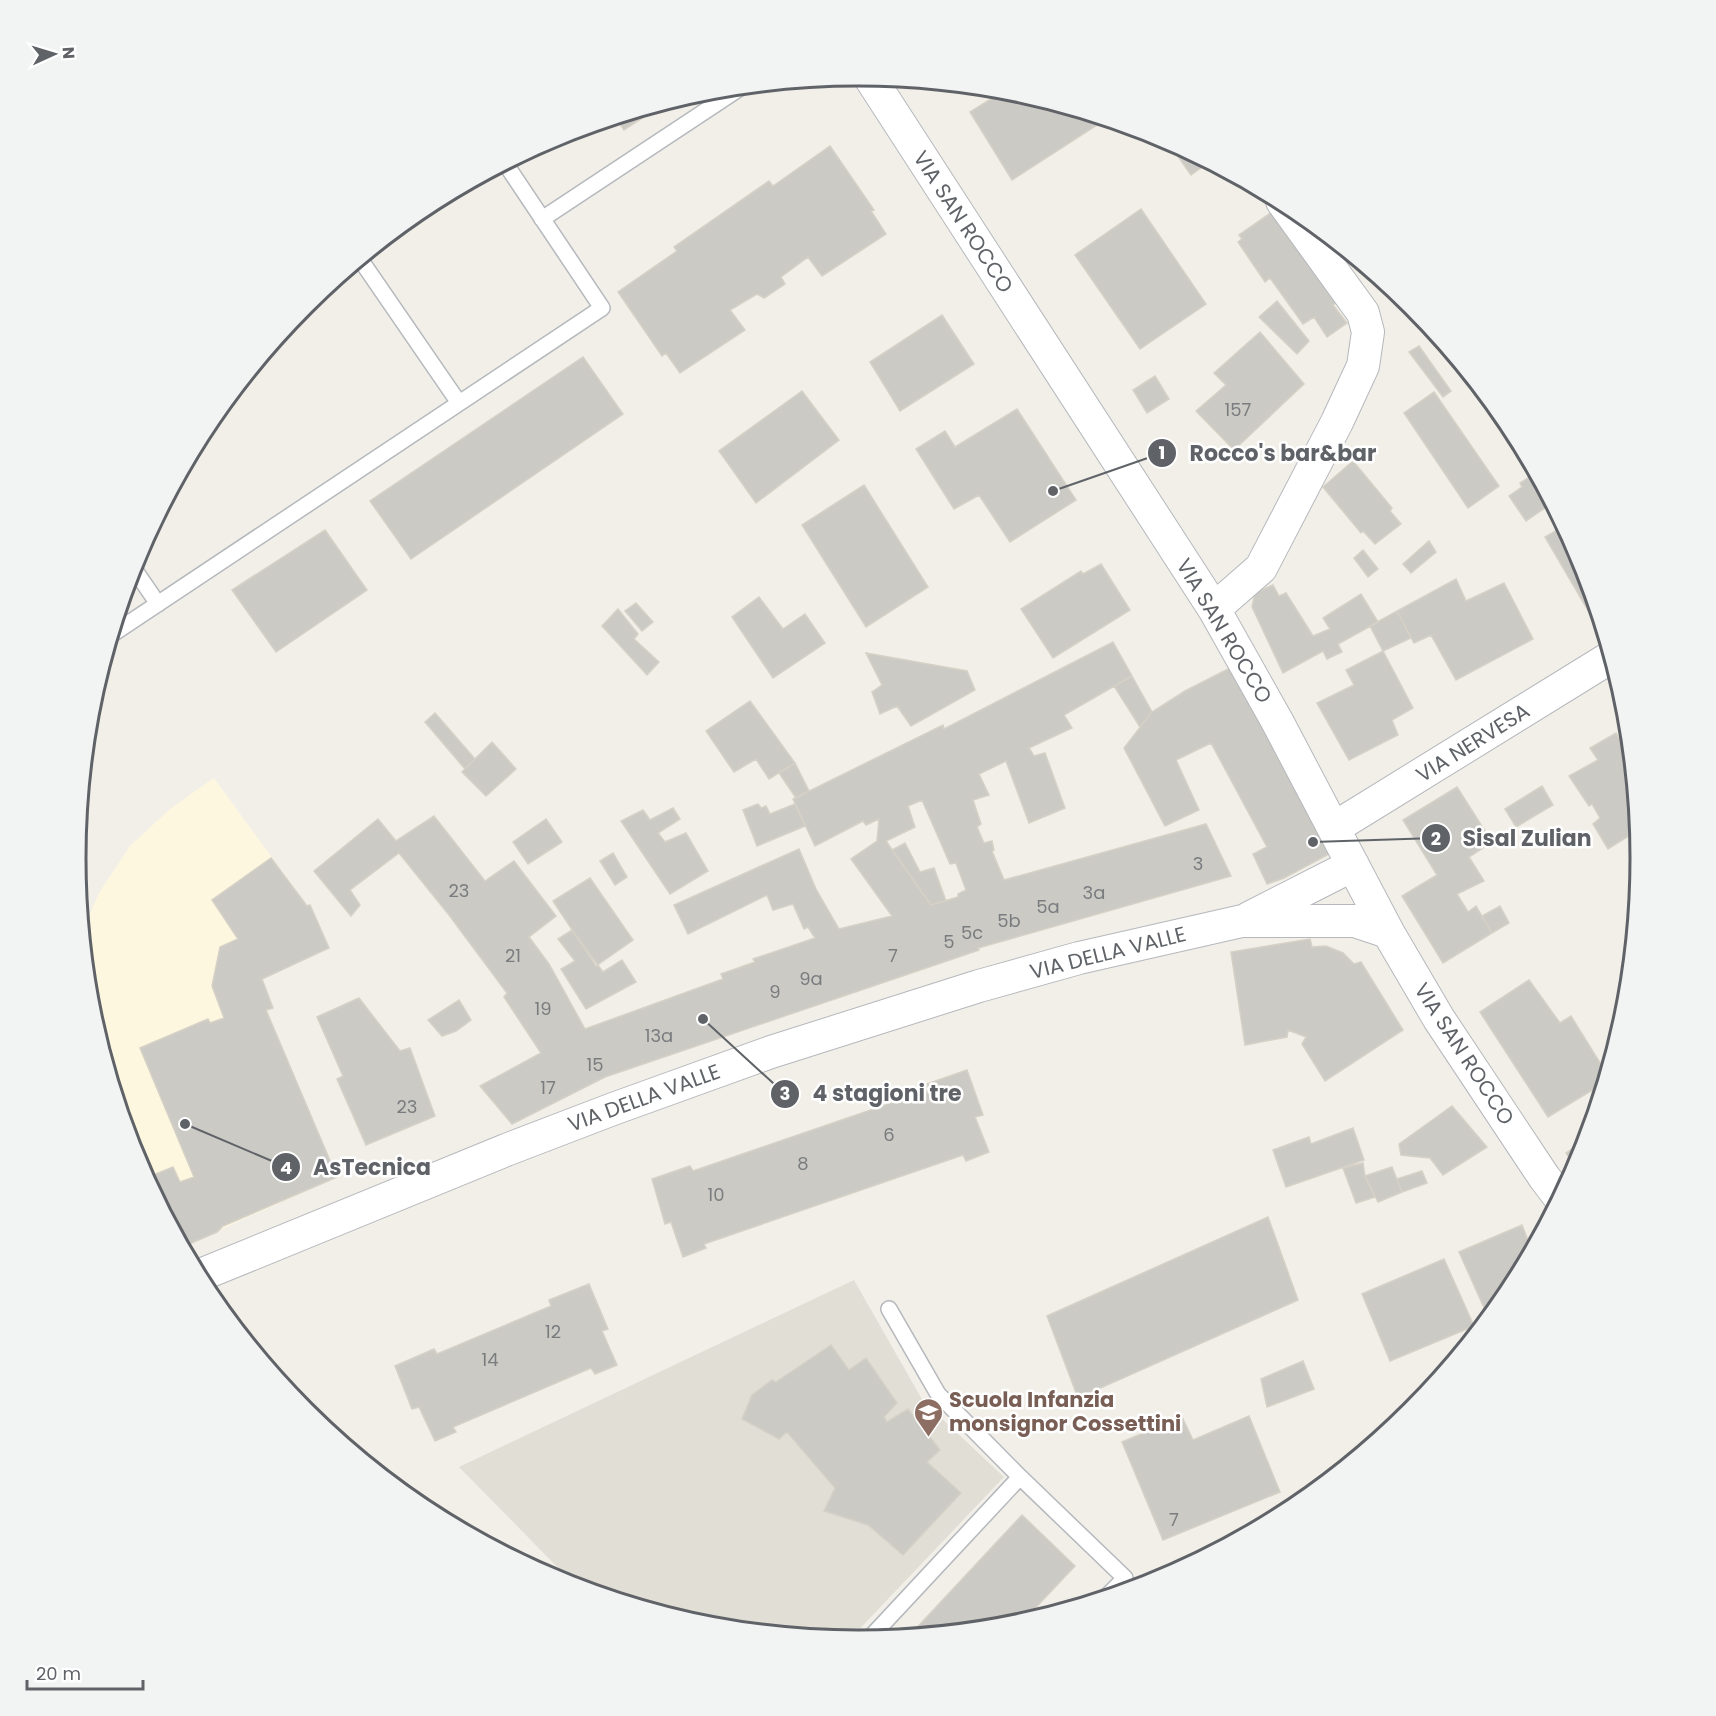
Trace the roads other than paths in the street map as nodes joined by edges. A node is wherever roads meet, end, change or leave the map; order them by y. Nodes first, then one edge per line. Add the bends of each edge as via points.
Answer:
1 (876, 86) edge
2 (727, 97) edge
3 (509, 169) edge
4 (542, 219) junction
5 (1299, 224) edge
6 (364, 264) edge
7 (459, 403) junction
8 (139, 576) edge
9 (158, 604) junction
10 (1214, 609) junction
11 (121, 629) edge
12 (1605, 661) edge
13 (1334, 828) junction
14 (1353, 865) junction
15 (1242, 921) junction
16 (1388, 932) junction
17 (1555, 1191) edge
18 (207, 1272) edge
19 (888, 1309) dead end
20 (1020, 1477) junction
21 (1117, 1586) edge
22 (878, 1630) edge

1 - 10 street, VIA SAN ROCCO
2 - 4 lane
3 - 4 lane
4 - 7 lane via 602,308
5 - 10 street via 1363,313 1367,351 1336,422 1261,568
6 - 7 lane
7 - 9 lane
8 - 9 lane
9 - 11 lane
10 - 13 street, VIA SAN ROCCO
12 - 13 street, VIA NERVESA
13 - 14 street, VIA SAN ROCCO
14 - 15 street, VIA DELLA VALLE
14 - 16 street, VIA SAN ROCCO
15 - 16 street, VIA DELLA VALLE via 1355,921
15 - 18 street, VIA DELLA VALLE via 1079,958 771,1052 506,1150
16 - 17 street, VIA SAN ROCCO via 1439,1019
19 - 20 lane via 938,1394
20 - 21 lane via 1125,1578
20 - 22 lane

